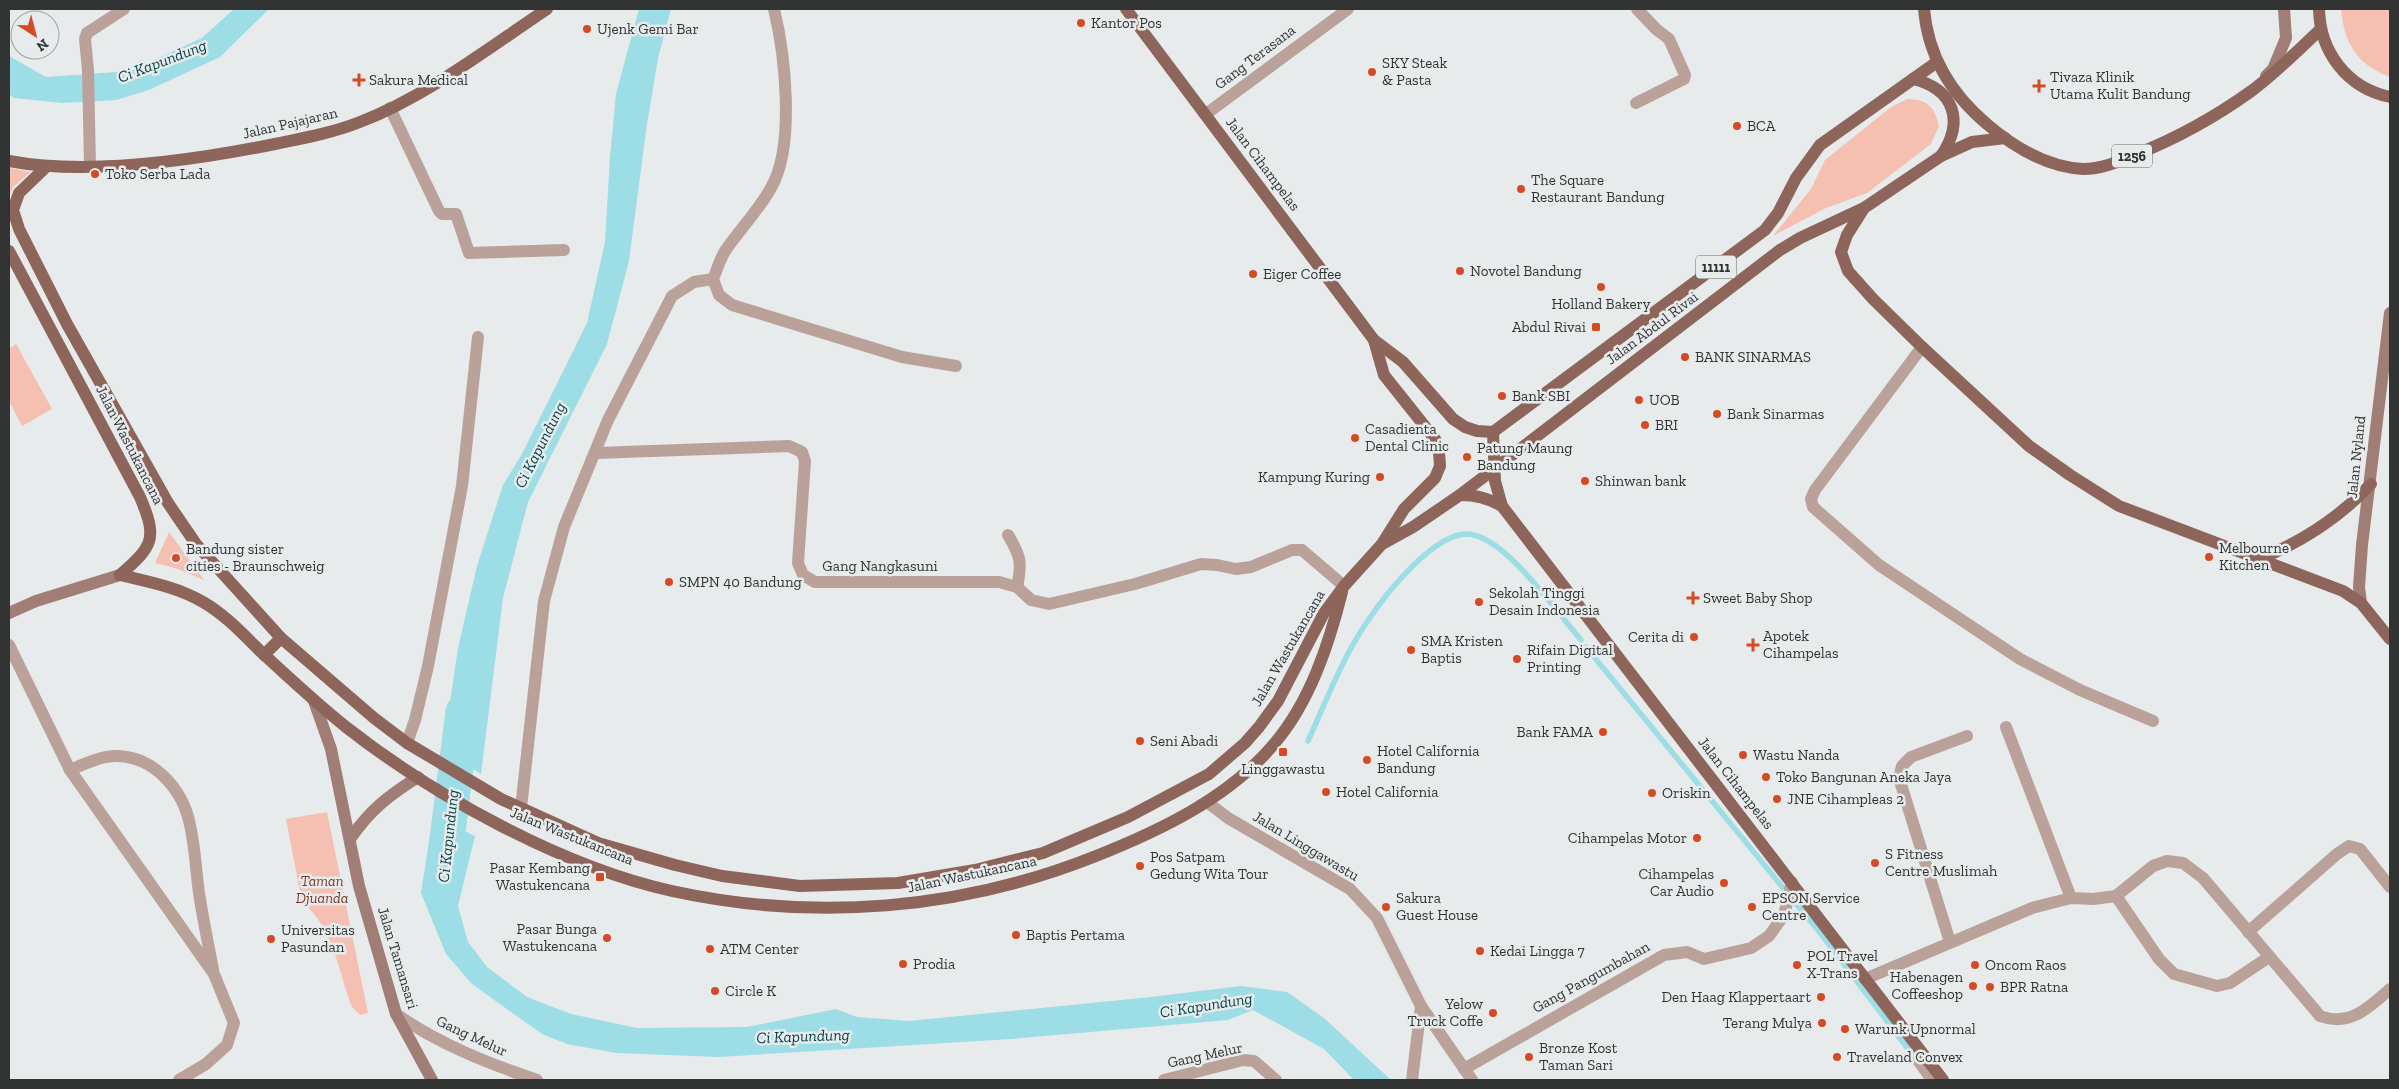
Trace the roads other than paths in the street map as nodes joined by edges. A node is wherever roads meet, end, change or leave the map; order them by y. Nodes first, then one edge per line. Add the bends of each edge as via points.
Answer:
1 (124, 9) edge
2 (547, 9) edge
3 (774, 9) edge
4 (1126, 9) edge
5 (1348, 9) edge
6 (1637, 9) edge
7 (1924, 9) edge
8 (2284, 9) edge
9 (2319, 9) edge
10 (2321, 29) junction
11 (1937, 62) junction
12 (1913, 79) junction
13 (2251, 91) junction
14 (2390, 97) edge
15 (1636, 103) dead end
16 (390, 108) junction
17 (1206, 114) junction
18 (2005, 138) junction
19 (1941, 156) junction
20 (9, 161) edge
21 (90, 166) junction
22 (46, 167) junction
23 (1864, 208) junction
24 (564, 250) dead end
25 (9, 251) edge
26 (713, 279) junction
27 (2390, 314) edge
28 (478, 337) dead end
29 (1374, 340) junction
30 (1922, 347) junction
31 (956, 366) dead end
32 (1493, 432) junction
33 (1435, 440) joint
34 (596, 453) junction
35 (1494, 468) junction
36 (2371, 484) junction
37 (1460, 495) junction
38 (1502, 506) junction
39 (1442, 507) joint
40 (1008, 535) dead end
41 (1382, 544) junction
42 (2259, 559) junction
43 (120, 575) junction
44 (1344, 586) junction
45 (1018, 588) junction
46 (2362, 603) junction
47 (9, 613) edge
48 (281, 638) junction
49 (2390, 639) edge
50 (9, 645) edge
51 (264, 655) junction
52 (314, 701) junction
53 (2153, 722) dead end
54 (2006, 727) dead end
55 (1967, 736) dead end
56 (407, 743) junction
57 (70, 770) junction
58 (421, 779) junction
59 (1207, 802) junction
60 (521, 808) junction
61 (350, 839) junction
62 (772, 882) junction
63 (2390, 887) edge
64 (1791, 891) junction
65 (2116, 896) junction
66 (2071, 898) junction
67 (769, 905) junction
68 (2248, 932) junction
69 (1950, 942) junction
70 (2269, 957) junction
71 (214, 974) junction
72 (1865, 979) junction
73 (2390, 990) edge
74 (1421, 1006) junction
75 (396, 1014) junction
76 (1918, 1060) dead end
77 (1464, 1069) junction
78 (179, 1080) edge
79 (432, 1080) edge
80 (537, 1080) edge
81 (1164, 1080) edge
82 (1276, 1080) edge
83 (1412, 1080) edge
84 (1472, 1080) edge
85 (1932, 1080) edge
86 (1943, 1080) edge

1 - 21 street via 87,33 84,39 88,70
2 - 16 main road, Jalan Pajajaran via 465,65
3 - 26 street via 785,92 781,166 772,187 724,253
4 - 17 main road, Jalan Cihampelas
5 - 17 street, Gang Terasana
6 - 15 street via 1669,39 1685,75 1684,79
7 - 11 main road via 1927,33
8 - 13 main road via 2286,38 2273,69
9 - 10 main road
10 - 13 main road, 1256
10 - 14 main road via 2329,52 2343,71 2361,86
11 - 12 main road, Jalan Abdul Rivai / 11111
11 - 18 main road, 1256 via 1970,107
12 - 19 main road, 11111 via 1929,83 1943,93 1952,108 1955,125 1951,141
12 - 32 main road, Jalan Abdul Rivai / 11111 via 1820,145 1765,230
13 - 18 main road, 1256 via 2180,135 2102,167 2084,169 2058,165
16 - 21 main road, Jalan Pajajaran via 360,122 321,134 239,151 156,162
16 - 24 street via 438,211 456,214 469,253
17 - 29 main road, Jalan Cihampelas
18 - 19 main road, Jalan Abdul Rivai / 11111 via 1972,142
19 - 23 main road, Jalan Abdul Rivai / 11111
20 - 22 main road, Jalan Pajajaran
21 - 22 main road, Jalan Pajajaran
22 - 48 main road, Jalan Wastukancana via 19,193 13,210 19,229 76,341 168,503 203,551
23 - 30 main road via 1847,235 1841,252 1848,271
23 - 35 main road, Jalan Abdul Rivai / 11111 via 1780,250
25 - 43 main road, Jalan Wastukancana via 140,497 150,522 150,540 146,550
26 - 31 street via 718,295 732,305 894,354
26 - 34 street via 694,282 672,296 608,420
27 - 36 main road, Jalan Nyland
28 - 56 street via 462,486 428,666
29 - 32 main road, Jalan Cihampelas via 1403,362 1453,419 1477,431
29 - 33 main road, Jalan Cihampelas via 1384,375
30 - 42 main road via 2029,446 2119,506
30 - 53 street via 1815,490 1811,499 1813,507 1880,565 2020,659
32 - 35 main road, Jalan Cihampelas
33 - 41 main road, Jalan Wastukancana via 1440,466 1435,478 1404,509
34 - 45 street, Gang Nangkasuni via 789,446 802,452 805,461 798,563 803,575 815,582 999,582
34 - 60 street via 564,527 544,601
35 - 37 main road, Jalan Abdul Rivai / 11111
35 - 38 main road, Jalan Cihampelas via 1494,481
36 - 42 main road via 2349,507 2318,529 2290,547
36 - 46 main road, Jalan Nyland via 2362,545 2359,587
37 - 38 main road, Jalan Cihampelas via 1489,498
37 - 39 main road, Jalan Abdul Rivai
38 - 64 main road, Jalan Cihampelas
39 - 41 main road, Jalan Wastukancana
40 - 45 street via 1020,557
41 - 44 main road, Jalan Wastukancana
42 - 46 main road via 2342,591
43 - 47 main road via 36,601
43 - 51 main road, Jalan Wastukancana via 177,590 206,603
44 - 45 street, Gang Nangkasuni via 1302,550 1292,550 1252,567 1236,569 1201,564 1135,584 1049,604 1031,600
44 - 59 main road, Jalan Wastukancana via 1334,625 1295,715 1255,763
44 - 62 main road, Jalan Wastukancana via 1324,613 1278,701 1246,743 1210,774 1128,818 1043,853 975,870 898,882 800,886
46 - 49 main road
48 - 51 main road
48 - 56 main road, Jalan Wastukancana via 367,713
50 - 57 street
51 - 52 main road, Jalan Wastukancana
52 - 58 main road, Jalan Wastukancana via 355,734
52 - 61 main road, Jalan Tamansari via 331,749
54 - 66 street
55 - 69 street via 1911,757 1902,766 1899,778
56 - 60 main road, Jalan Wastukancana
57 - 71 street
57 - 71 street via 90,761 114,756 134,759 155,767 179,797 190,823
58 - 61 main road via 386,797 365,817
58 - 67 main road, Jalan Wastukancana via 491,820 596,867 660,888
59 - 67 main road, Jalan Wastukancana via 1102,854 1050,874 983,891 904,905 806,908
59 - 74 street, Jalan Linggawastu via 1228,818 1350,889 1377,918
60 - 62 main road, Jalan Wastukancana via 598,843 722,876
61 - 75 main road, Jalan Tamansari via 359,886
62 - 67 main road
63 - 68 street via 2360,849 2350,846
64 - 72 main road, Jalan Cihampelas
64 - 77 street, Gang Pangumbahan via 1784,915 1769,936 1752,948 1704,959 1687,952 1664,955
65 - 66 street
65 - 68 street via 2153,866 2167,861 2183,863 2203,878
65 - 70 street via 2159,959 2174,974 2217,986 2230,983
66 - 69 street via 2032,908
68 - 70 street
69 - 72 street
70 - 73 street via 2320,1016 2333,1021 2361,1012
71 - 78 street via 234,1023 227,1045 206,1064
72 - 86 main road, Jalan Cihampelas
74 - 77 street, Jalan Linggawastu
74 - 83 street
75 - 79 main road, Jalan Tamansari
75 - 80 street, Gang Melur via 479,1060
76 - 85 street
77 - 84 street, Jalan Linggawastu
81 - 82 street, Gang Melur via 1243,1060 1254,1061

